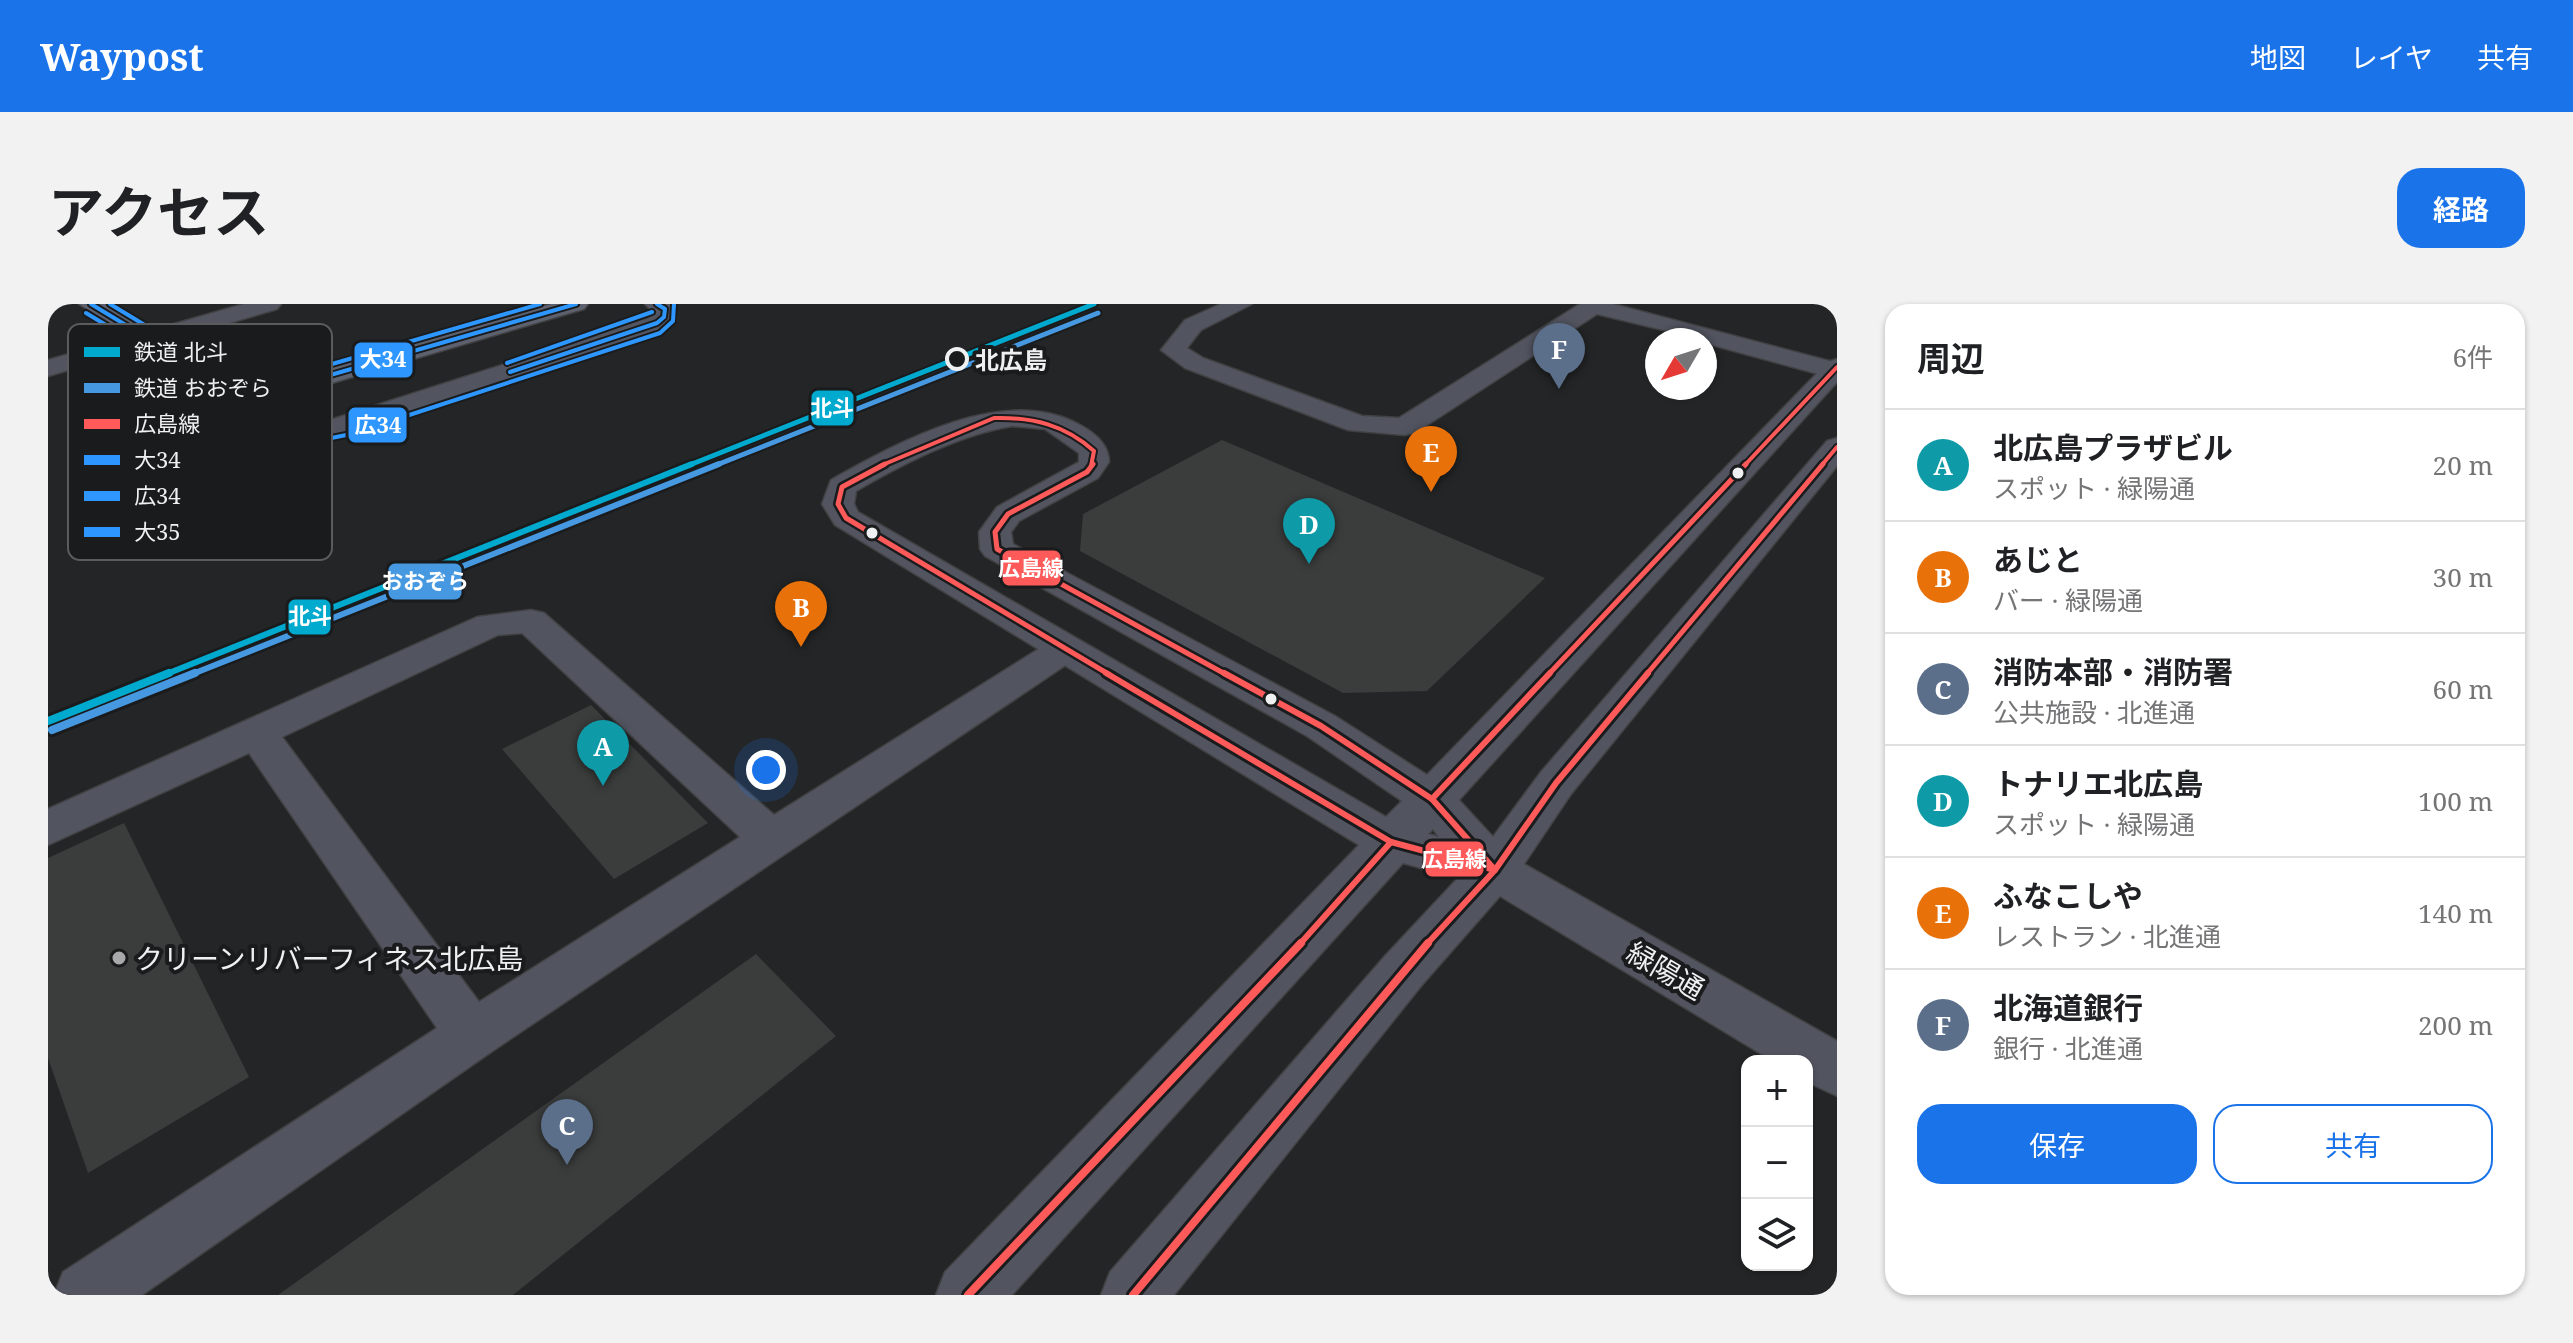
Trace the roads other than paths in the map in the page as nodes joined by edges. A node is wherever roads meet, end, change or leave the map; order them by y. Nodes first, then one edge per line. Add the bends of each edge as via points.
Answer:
1 (91, 304) edge
2 (269, 304) edge
3 (576, 304) edge
4 (648, 304) edge
5 (657, 304) edge
6 (1240, 304) edge
7 (1595, 305) edge
8 (125, 324) edge
9 (198, 324) edge
10 (68, 362) edge
11 (48, 368) edge
12 (1836, 369) edge
13 (332, 375) edge
14 (467, 386) junction
15 (332, 428) edge
16 (1837, 447) edge
17 (1066, 648) junction
18 (257, 734) junction
19 (1432, 799) junction
20 (48, 828) edge
21 (773, 841) junction
22 (1391, 842) junction
23 (1495, 870) junction
24 (472, 1035) junction
25 (1837, 1070) edge
26 (86, 1295) edge
27 (968, 1295) edge
28 (1133, 1295) edge

1 - 8 main road
2 - 9 street
3 - 13 main road
4 - 14 street via 442,368
5 - 14 street via 665,309 657,323
6 - 7 street via 1193,325 1173,350 1194,363 1358,424 1405,427
7 - 12 street
10 - 11 street
12 - 19 street
14 - 15 street
16 - 23 street via 1556,783
17 - 19 street, 緑陽通 via 846,518 838,504 842,487 994,418 1032,418 1075,434 1094,451 1094,462 1087,472 1008,514 995,532 997,549 1321,726
17 - 21 street
17 - 22 street, 緑陽通
18 - 20 street
18 - 21 street via 490,625 531,621
18 - 24 street
19 - 22 street
19 - 23 street, 緑陽通
21 - 24 street
22 - 23 street, 緑陽通
22 - 27 street
23 - 25 street, 緑陽通
23 - 28 street via 1403,971
24 - 26 street

